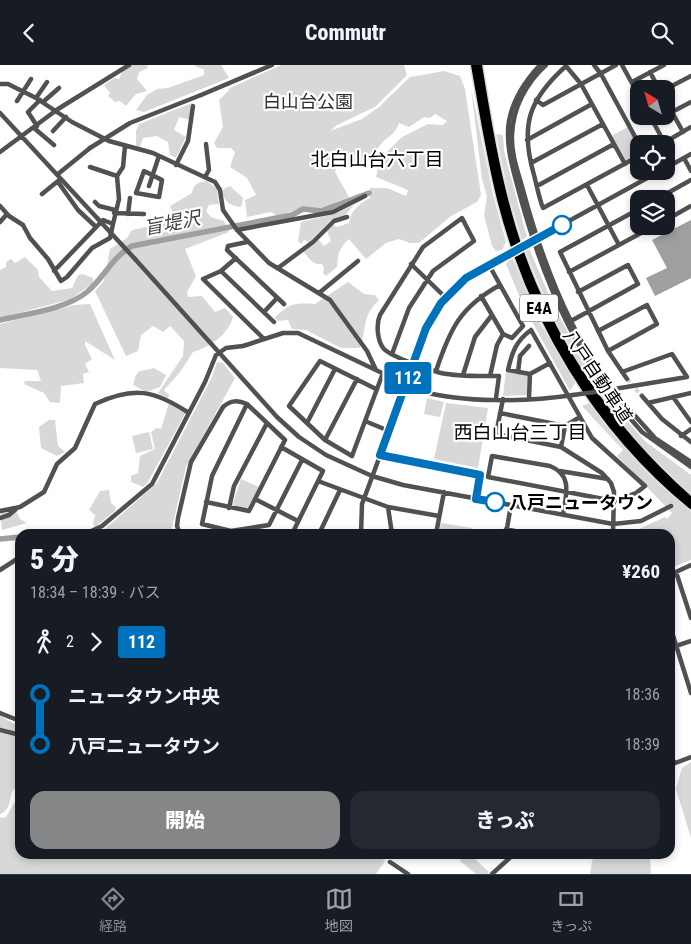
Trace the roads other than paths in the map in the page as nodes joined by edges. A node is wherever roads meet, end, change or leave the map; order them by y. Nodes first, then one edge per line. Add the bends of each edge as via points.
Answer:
1 (130, 65) edge
2 (272, 65) edge
3 (474, 65) edge
4 (479, 65) edge
5 (540, 65) edge
6 (546, 65) edge
7 (594, 65) edge
8 (616, 65) edge
9 (622, 65) edge
10 (664, 65) edge
11 (650, 72) junction
12 (601, 73) junction
13 (691, 76) edge
14 (30, 79) dead end
15 (630, 80) edge
16 (637, 80) edge
17 (654, 80) edge
18 (47, 82) dead end
19 (0, 84) edge
20 (581, 84) junction
21 (675, 84) edge
22 (59, 88) dead end
23 (22, 91) junction
24 (40, 100) junction
25 (536, 100) junction
26 (18, 101) dead end
27 (691, 101) edge
28 (592, 104) junction
29 (193, 107) dead end
30 (675, 110) edge
31 (57, 111) junction
32 (0, 113) edge
33 (66, 117) junction
34 (675, 117) edge
35 (603, 124) junction
36 (36, 127) junction
37 (691, 127) edge
38 (53, 131) dead end
39 (683, 132) junction
40 (634, 135) edge
41 (23, 136) junction
42 (675, 136) edge
43 (527, 140) junction
44 (206, 144) dead end
45 (614, 144) junction
46 (54, 145) dead end
47 (125, 147) junction
48 (0, 152) edge
49 (691, 154) edge
50 (158, 156) junction
51 (684, 158) junction
52 (630, 161) edge
53 (531, 163) junction
54 (675, 163) edge
55 (625, 164) junction
56 (176, 165) junction
57 (90, 167) dead end
58 (691, 171) edge
59 (154, 175) junction
60 (117, 176) junction
61 (205, 177) junction
62 (59, 178) junction
63 (642, 180) edge
64 (691, 180) edge
65 (587, 185) junction
66 (149, 186) dead end
67 (537, 186) junction
68 (673, 190) edge
69 (42, 194) dead end
70 (365, 196) dead end
71 (130, 198) dead end
72 (95, 202) dead end
73 (598, 205) junction
74 (0, 206) edge
75 (691, 206) edge
76 (115, 212) junction
77 (7, 214) junction
78 (128, 214) junction
79 (144, 214) dead end
80 (630, 214) edge
81 (675, 214) edge
82 (347, 217) dead end
83 (0, 222) edge
84 (113, 224) junction
85 (609, 225) junction
86 (95, 226) junction
87 (237, 230) junction
88 (637, 235) edge
89 (247, 241) junction
90 (533, 241) junction
91 (619, 245) junction
92 (236, 258) junction
93 (358, 261) dead end
94 (411, 264) junction
95 (489, 265) junction
96 (278, 268) junction
97 (54, 271) junction
98 (221, 271) junction
99 (569, 272) junction
100 (427, 279) junction
101 (500, 285) junction
102 (578, 292) junction
103 (318, 293) junction
104 (481, 296) junction
105 (445, 297) junction
106 (277, 298) junction
107 (284, 303) dead end
108 (264, 312) junction
109 (588, 312) junction
110 (492, 315) junction
111 (274, 321) dead end
112 (571, 321) junction
113 (598, 331) junction
114 (503, 334) junction
115 (264, 339) junction
116 (529, 346) dead end
117 (608, 351) junction
118 (219, 352) junction
119 (392, 354) junction
120 (414, 363) junction
121 (550, 363) junction
122 (336, 369) junction
123 (376, 370) junction
124 (436, 371) junction
125 (518, 372) junction
126 (622, 372) junction
127 (383, 373) junction
128 (530, 374) junction
129 (464, 375) junction
130 (490, 376) junction
131 (357, 379) junction
132 (628, 379) tunnel mouth
133 (406, 384) junction
134 (376, 389) junction
135 (691, 393) edge
136 (571, 395) junction
137 (642, 396) tunnel mouth
138 (674, 397) junction
139 (496, 398) junction
140 (529, 398) junction
141 (503, 399) junction
142 (648, 403) junction
143 (247, 404) junction
144 (189, 413) junction
145 (500, 413) junction
146 (580, 417) junction
147 (365, 421) junction
148 (691, 422) edge
149 (267, 423) junction
150 (307, 423) junction
151 (565, 426) junction
152 (691, 429) edge
153 (389, 431) junction
154 (680, 436) junction
155 (325, 440) junction
156 (691, 442) edge
157 (281, 447) junction
158 (561, 447) junction
159 (380, 455) junction
160 (302, 460) junction
161 (691, 462) edge
162 (691, 467) edge
163 (558, 471) junction
164 (372, 476) junction
165 (608, 479) junction
166 (318, 481) junction
167 (340, 490) junction
168 (444, 492) junction
169 (567, 492) junction
170 (255, 499) junction
171 (364, 499) junction
172 (476, 499) junction
173 (691, 500) edge
174 (614, 501) junction
175 (206, 503) junction
176 (511, 505) junction
177 (671, 506) tunnel mouth
178 (691, 506) edge
179 (388, 507) junction
180 (230, 508) junction
181 (16, 509) junction
182 (277, 510) junction
183 (0, 511) edge
184 (563, 515) junction
185 (439, 516) junction
186 (0, 518) edge
187 (298, 521) junction
188 (613, 524) junction
189 (218, 527) joint
190 (96, 529) edge
191 (178, 529) edge
192 (224, 529) edge
193 (246, 529) edge
194 (294, 529) edge
195 (321, 529) edge
196 (361, 529) edge
197 (391, 529) edge
198 (437, 529) edge
199 (507, 529) edge
200 (613, 529) edge
201 (15, 560) edge
202 (691, 565) edge
203 (0, 570) edge
204 (691, 618) edge
205 (691, 641) edge
206 (675, 643) edge
207 (676, 646) junction
208 (691, 693) edge
209 (0, 713) edge
210 (15, 719) dead end
211 (0, 730) edge
212 (15, 734) edge
213 (691, 757) edge
214 (675, 763) edge
215 (508, 859) edge
216 (390, 862) dead end
217 (408, 874) edge
218 (492, 874) edge

1 - 31 street
2 - 62 street, bridge via 130,123 90,148
3 - 178 highway, 八戸自動車道 / E4A via 500,200 519,260 542,315 573,371 604,417 641,460
4 - 173 highway, 八戸自動車道 / E4A via 496,160 513,227 547,315 605,410 647,459
5 - 90 street via 516,97 508,132 512,165
6 - 90 street via 532,79 519,102 512,135
7 - 12 street
8 - 12 street
9 - 15 street
10 - 11 street
11 - 16 street
11 - 17 street
12 - 20 street
12 - 40 street
13 - 21 street
14 - 23 street
18 - 24 street
19 - 23 street
20 - 25 street via 543,105
20 - 25 street via 566,66 545,86
20 - 28 street
22 - 24 street
23 - 24 street
23 - 26 street
24 - 31 street
24 - 36 street via 28,112
25 - 43 street via 528,122
27 - 30 street
28 - 35 street
28 - 43 street
29 - 56 street via 188,141
31 - 33 street
31 - 36 street
32 - 41 street
33 - 38 street
33 - 47 street
34 - 39 street
35 - 45 street
35 - 53 street
36 - 41 street
36 - 46 street
37 - 39 street
39 - 42 street
41 - 48 street
41 - 62 street
43 - 53 street
44 - 61 street via 209,170
45 - 55 street
45 - 67 street
47 - 50 street
47 - 60 street via 123,167
49 - 51 street
50 - 56 street
50 - 59 street
51 - 54 street
51 - 58 street
52 - 55 street
53 - 67 street
55 - 65 street
56 - 61 street
57 - 60 street
59 - 59 street via 162,181 159,197 136,193 143,172
59 - 66 street
60 - 76 street via 119,190
61 - 87 street via 218,187 223,210
62 - 69 street
62 - 86 street via 78,211
62 - 118 street, bridge
63 - 73 street
64 - 68 street
65 - 67 street via 544,208
65 - 73 street
70 - 87 street via 333,212
71 - 78 street
72 - 76 street
73 - 85 street
73 - 90 street
74 - 77 street
75 - 81 street
76 - 78 street
76 - 84 street
77 - 83 street
77 - 97 street via 23,225
78 - 79 street
80 - 85 street
82 - 96 street via 334,221 313,242
84 - 86 street via 103,220
84 - 97 street via 110,237 92,248 67,277 61,281
85 - 91 street
85 - 99 street via 560,252
86 - 97 street
87 - 89 street
88 - 91 street
89 - 92 street via 226,248
89 - 96 street
90 - 95 street, bridge
90 - 112 street
90 - 112 street via 572,333 604,382
91 - 99 street
92 - 98 street
92 - 106 street
93 - 103 street
94 - 100 street
94 - 100 street via 422,247 462,218 474,241 437,267
94 - 119 street via 378,320 381,345
95 - 101 street
95 - 105 street via 462,281
96 - 103 street
98 - 108 street
98 - 115 street via 203,281
99 - 102 street
100 - 105 street
100 - 119 street via 409,307
101 - 104 street
101 - 114 street via 524,326 512,338
102 - 109 street
102 - 109 street via 628,265 638,284
103 - 123 street via 333,303 367,351
104 - 110 street
104 - 124 street via 454,324
105 - 120 street via 426,328
106 - 107 street
106 - 108 street
108 - 111 street
109 - 112 street
109 - 113 street
110 - 114 street
110 - 129 street via 475,337
113 - 117 street
113 - 117 street via 647,305 657,324
114 - 130 street
115 - 118 street
115 - 123 street via 283,333 298,333
116 - 125 street via 520,356
117 - 126 street
118 - 144 street
118 - 164 street via 299,437 326,455
119 - 120 street
120 - 124 street
120 - 133 street
121 - 125 street via 531,330 511,356 508,370
121 - 128 street
121 - 136 street
122 - 131 street
122 - 150 street
122 - 150 street via 320,361 289,406
123 - 127 street
124 - 129 street
125 - 128 street
126 - 132 street
126 - 136 street, bridge via 672,354 687,377
127 - 133 street
127 - 134 street
128 - 140 street
129 - 130 street
130 - 139 street via 500,377
131 - 134 street
131 - 155 street
133 - 139 street via 432,394
133 - 153 street
134 - 147 street
135 - 138 street
136 - 140 street
136 - 146 street
137 - 142 street
138 - 142 street
138 - 148 street
139 - 141 street
140 - 141 street
141 - 145 street
142 - 154 street
143 - 149 street
143 - 175 street via 212,476
143 - 191 street via 232,401 223,407 191,462
144 - 181 street via 156,395 120,393 95,404 75,448 57,464 44,492
144 - 190 street via 152,484
145 - 151 street
145 - 158 street via 496,434
146 - 151 street
146 - 174 street via 592,438 645,486
147 - 153 street
147 - 155 street via 352,456
149 - 157 street via 285,439
149 - 180 street via 234,486
150 - 155 street
151 - 158 street
152 - 154 street
153 - 159 street
154 - 156 street
157 - 160 street
157 - 170 street
158 - 165 street
159 - 164 street
159 - 172 street via 480,475
160 - 166 street via 323,471
160 - 182 street
161 - 162 street via 655,438 618,400 642,431
163 - 165 street
163 - 169 street via 567,483
163 - 169 street via 550,466 492,456 488,477
164 - 168 street
164 - 171 street
165 - 174 street
166 - 167 street
166 - 187 street
167 - 171 street
167 - 195 street
168 - 172 street
168 - 185 street
169 - 174 street
169 - 184 street
170 - 180 street via 249,511
170 - 182 street
171 - 179 street
171 - 196 street
172 - 176 street
174 - 188 street
175 - 180 street
175 - 189 street via 202,523
176 - 184 street
176 - 199 street
177 - 188 street via 641,521
179 - 185 street
179 - 197 street
181 - 183 street
181 - 186 street
182 - 187 street
182 - 193 street via 268,526
184 - 188 street
185 - 198 street
187 - 194 street
188 - 200 street
189 - 192 street
201 - 203 street
202 - 204 street via 676,572
205 - 207 street
206 - 207 street
207 - 208 street
209 - 210 street
211 - 212 street
213 - 214 street
215 - 218 street
216 - 217 street

